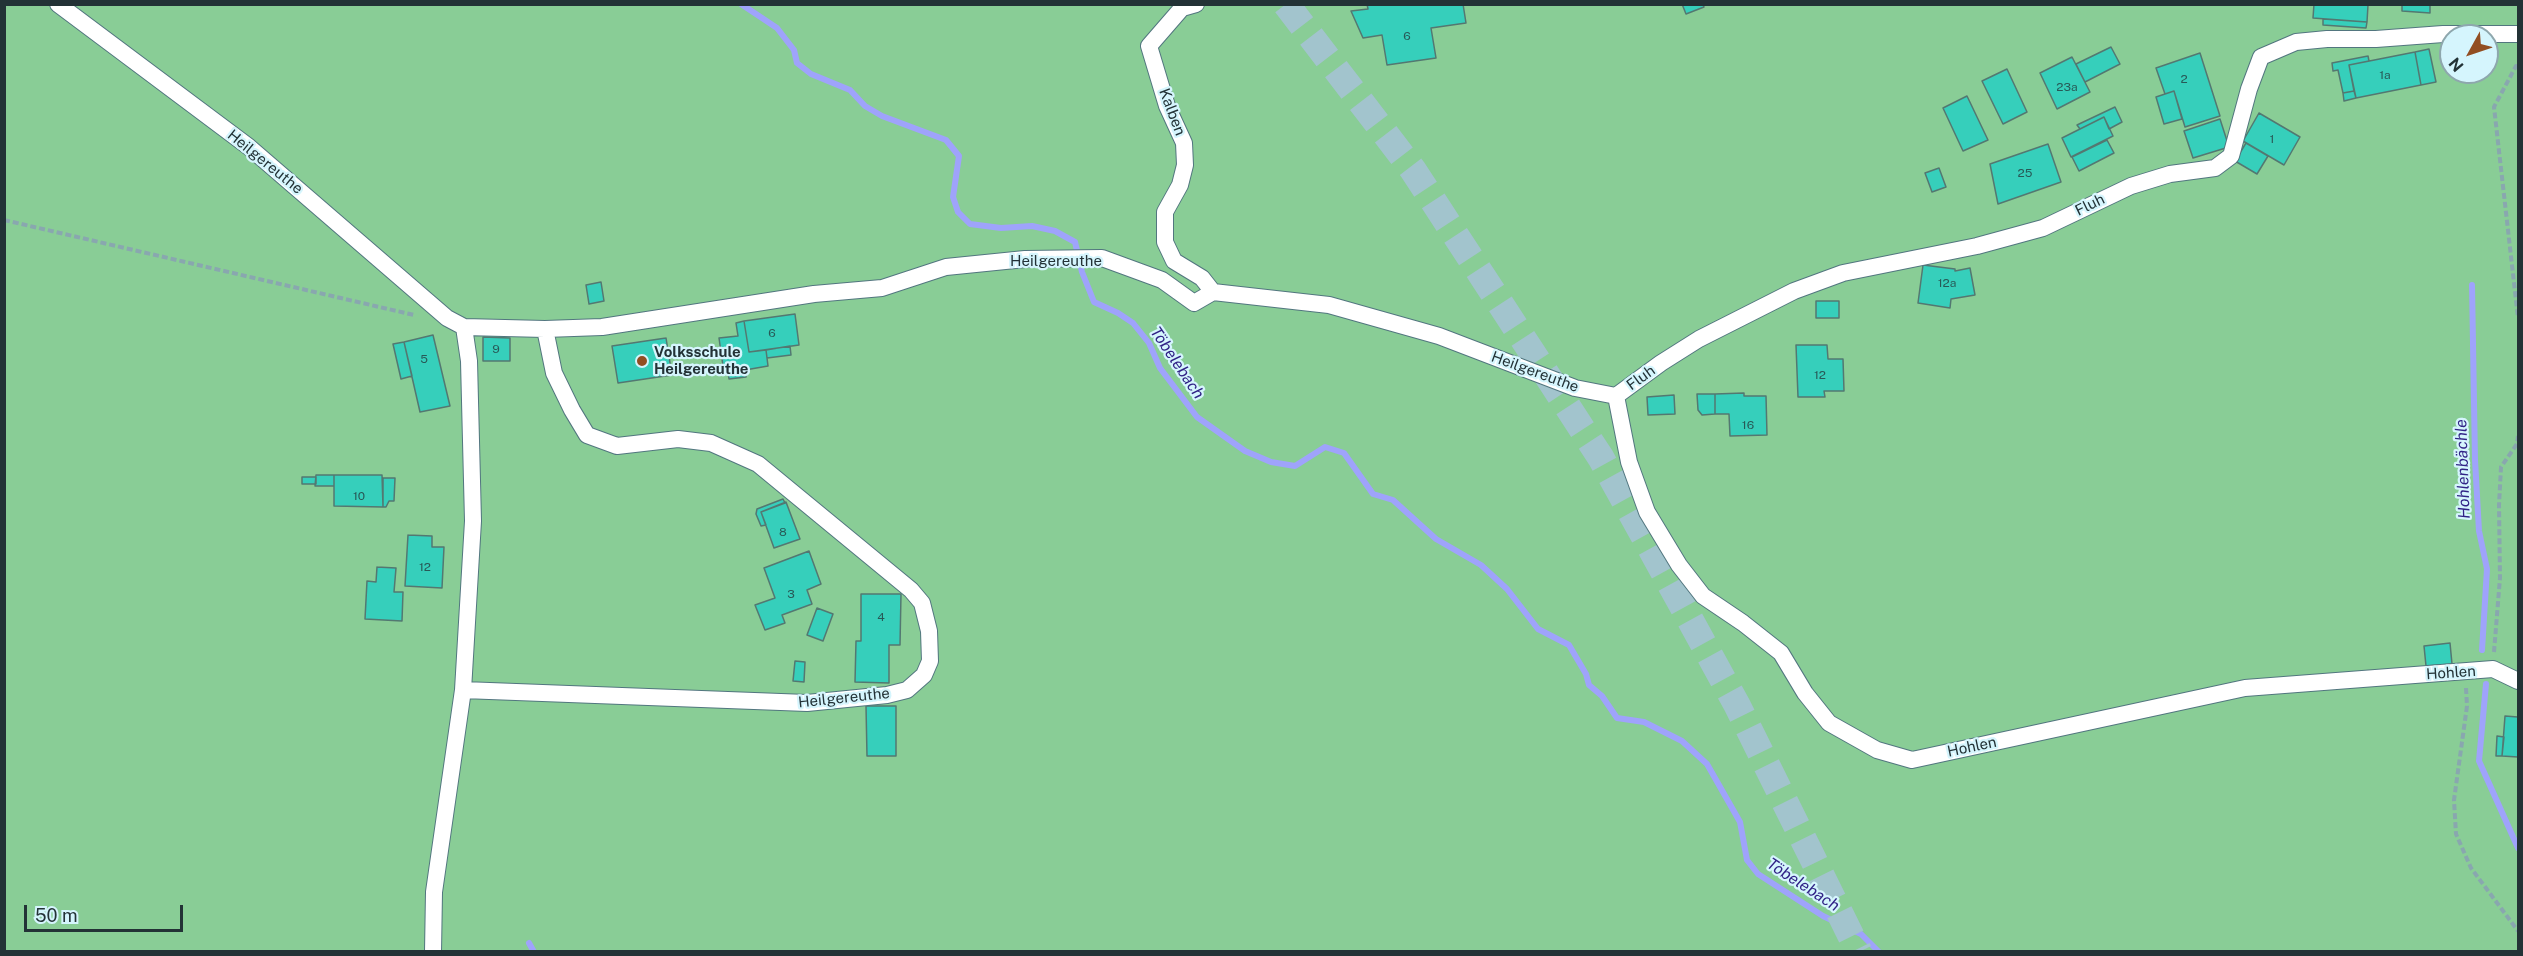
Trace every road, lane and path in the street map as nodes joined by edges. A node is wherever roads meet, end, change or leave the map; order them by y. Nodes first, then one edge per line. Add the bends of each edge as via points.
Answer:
1 (58, 4) edge
2 (1197, 4) edge
3 (2518, 34) edge
4 (2518, 66) edge
5 (4, 220) edge
6 (1213, 292) junction
7 (417, 316) dead end
8 (2518, 318) edge
9 (464, 327) junction
10 (545, 329) junction
11 (1616, 396) junction
12 (2518, 436) edge
13 (2493, 669) junction
14 (2464, 672) junction
15 (2518, 681) edge
16 (464, 690) junction
17 (2518, 931) edge
18 (433, 951) edge

1 - 9 street, Heilgereuthe via 249,147 447,318
2 - 6 street, Kalben via 1182,8 1149,46 1167,106 1184,143 1185,165 1180,184 1165,212 1165,242 1174,261 1202,279
3 - 11 street, Fluh via 2295,42 2261,57 2231,156 2215,168 2170,174 2131,186 2043,228 1977,246 1842,273 1794,291 1700,339
4 - 8 path via 2494,106
5 - 7 path
6 - 10 street, Heilgereuthe via 1194,303 1162,280 1102,258 1024,259 946,267 882,288 814,294 602,327
6 - 11 street, Heilgereuthe via 1329,305 1439,336 1575,388
9 - 10 street, Heilgereuthe
9 - 16 street via 469,361 473,520
10 - 16 street, Heilgereuthe via 554,373 587,435 617,446 678,439 711,442 758,465 911,590 922,603 929,631 930,661 924,675 907,690 807,703
11 - 14 street, Hohlen via 1629,462 1647,512 1679,566 1703,596 1780,653 1829,723 1877,750 1912,760 2245,688
12 - 13 path via 2501,467 2500,578
13 - 14 street, Hohlen
13 - 15 street, Hohlen
14 - 17 path via 2467,706 2454,800 2456,834 2471,868
16 - 18 street via 434,892

